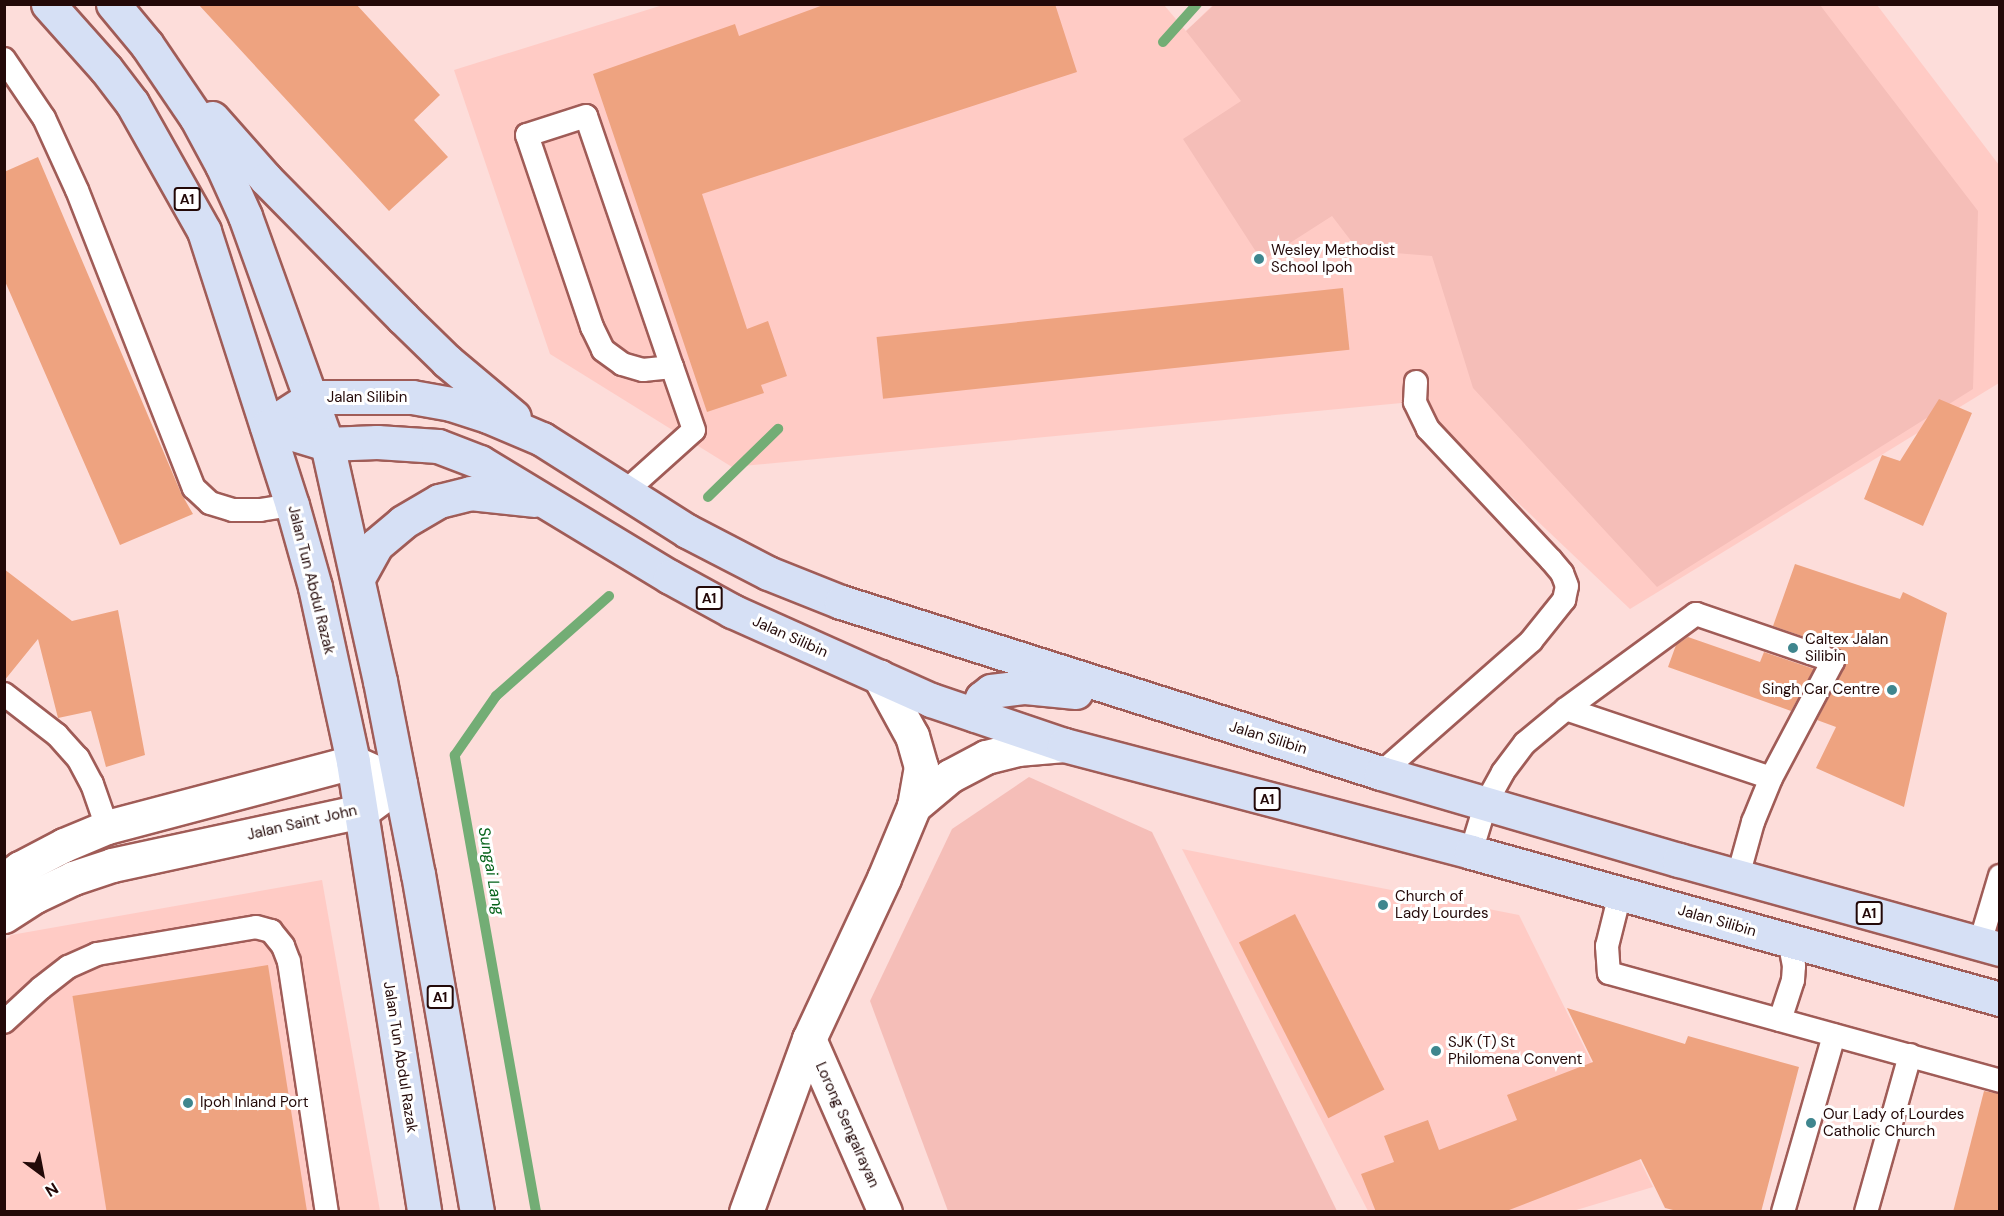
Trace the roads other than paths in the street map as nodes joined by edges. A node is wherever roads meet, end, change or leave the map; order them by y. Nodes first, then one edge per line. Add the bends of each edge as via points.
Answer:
1 (48, 4) edge
2 (113, 4) edge
3 (147, 45) junction
4 (4, 59) edge
5 (672, 367) junction
6 (1416, 382) dead end
7 (312, 398) junction
8 (267, 426) junction
9 (542, 439) junction
10 (327, 444) junction
11 (626, 491) junction
12 (547, 502) junction
13 (292, 505) junction
14 (358, 578) junction
15 (879, 676) junction
16 (4, 693) edge
17 (1140, 699) junction
18 (1566, 709) junction
19 (975, 715) junction
20 (1064, 745) junction
21 (353, 762) junction
22 (1381, 773) junction
23 (1771, 778) junction
24 (400, 783) junction
25 (1486, 803) junction
26 (914, 806) junction
27 (362, 811) junction
28 (107, 827) junction
29 (1471, 852) junction
30 (1738, 876) junction
31 (2000, 876) edge
32 (4, 880) edge
33 (1620, 894) junction
34 (4, 916) edge
35 (1789, 941) junction
36 (1990, 946) edge
37 (2000, 999) edge
38 (1780, 1020) junction
39 (4, 1022) edge
40 (1834, 1035) junction
41 (809, 1039) junction
42 (1910, 1055) junction
43 (2000, 1080) edge
44 (327, 1212) edge
45 (424, 1212) edge
46 (477, 1212) edge
47 (746, 1212) edge
48 (885, 1212) edge
49 (1783, 1212) edge
50 (1866, 1212) edge

1 - 8 main road, Jalan Tun Abdul Razak / A1 via 132,103 204,231
2 - 3 main road, A1
3 - 7 main road, A1 via 196,117 222,165 245,216
3 - 9 main road via 266,179 403,318 447,361
4 - 13 lane via 44,118 77,190 194,488 210,503 234,510
5 - 5 lane via 642,370 622,364 603,350 527,135 586,116
5 - 11 lane via 694,430
6 - 22 lane via 1415,402 1428,429 1551,560 1567,586 1564,600 1531,641
7 - 8 main road, Jalan Silibin
7 - 9 main road, Jalan Silibin / A1 via 412,397 451,404
7 - 10 main road, A1
8 - 10 main road, Jalan Silibin / A1
8 - 13 main road, Jalan Tun Abdul Razak / A1
9 - 11 main road, Jalan Silibin / A1
10 - 12 main road, Jalan Silibin / A1 via 438,446 480,462
10 - 14 main road, A1
11 - 17 main road, Jalan Silibin / A1 via 687,531 768,573 902,622
12 - 14 main road via 470,493 439,501 402,522 376,544
12 - 15 main road, Jalan Silibin / A1 via 732,611
13 - 21 main road, Jalan Tun Abdul Razak / A1 via 315,587
14 - 24 main road, A1
15 - 19 main road, Jalan Silibin / A1
15 - 26 street via 899,709 921,767
16 - 28 lane via 57,735 78,758
17 - 19 main road via 1005,688 982,698
17 - 22 main road, Jalan Silibin / A1
18 - 23 lane
18 - 23 lane via 1696,614 1833,661
18 - 25 lane via 1525,743 1503,771
19 - 20 main road, Jalan Silibin / A1
20 - 26 street via 1017,749 986,757 950,776
20 - 29 main road, Jalan Silibin / A1
21 - 24 street
21 - 27 main road, Jalan Tun Abdul Razak / A1
21 - 28 street
22 - 25 main road, Jalan Silibin / A1
23 - 30 lane via 1753,822
24 - 27 street, Jalan Saint John
24 - 46 main road, A1
25 - 29 lane
25 - 30 main road, Jalan Silibin / A1
26 - 41 street
27 - 34 street, Jalan Saint John via 112,865 45,891
27 - 45 main road, Jalan Tun Abdul Razak / A1
28 - 32 street via 64,845
29 - 33 main road, Jalan Silibin / A1
30 - 36 main road, Jalan Silibin / A1
31 - 36 lane
33 - 35 main road, Jalan Silibin / A1
33 - 38 lane via 1607,946 1609,973
35 - 37 main road, Jalan Silibin / A1
35 - 38 lane via 1793,980
38 - 40 lane
39 - 44 lane via 68,967 97,954 256,927 271,932 283,946 289,962
40 - 42 lane
40 - 49 lane
41 - 47 street
41 - 48 street, Lorong Sengalrayan
42 - 43 lane
42 - 50 lane

